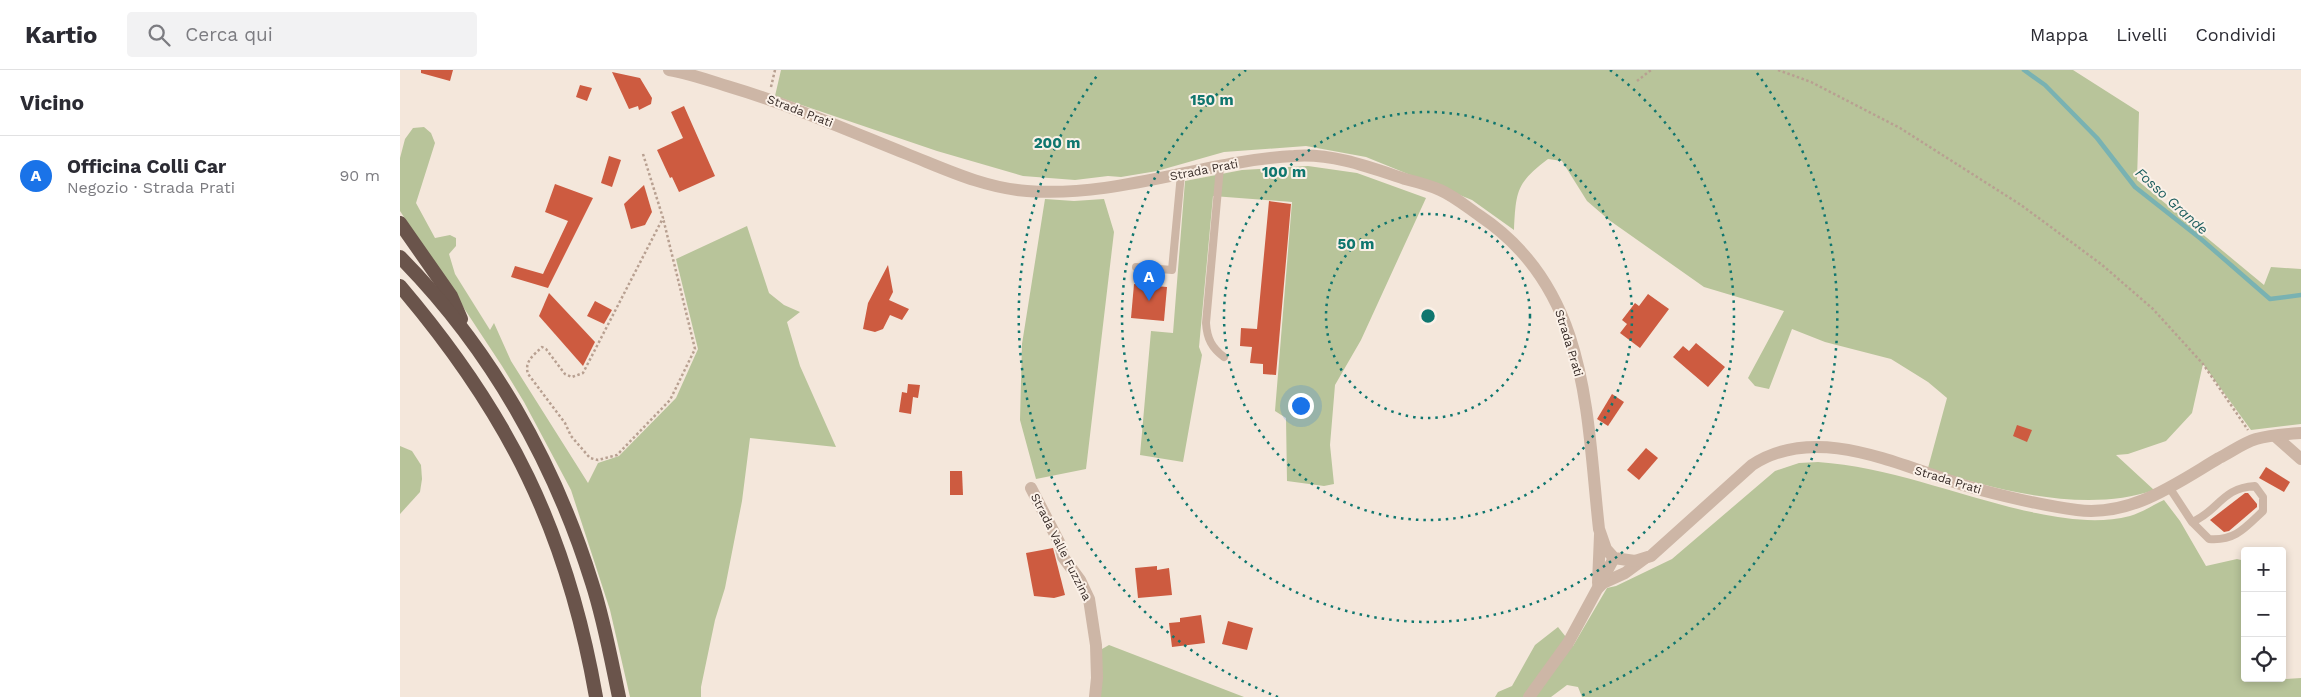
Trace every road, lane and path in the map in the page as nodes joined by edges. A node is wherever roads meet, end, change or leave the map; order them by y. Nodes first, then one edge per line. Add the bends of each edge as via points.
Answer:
1 (669, 70) edge
2 (775, 70) edge
3 (1651, 70) edge
4 (1778, 70) edge
5 (1637, 81) dead end
6 (769, 98) junction
7 (643, 154) dead end
8 (1220, 166) junction
9 (1181, 174) junction
10 (663, 218) junction
11 (400, 222) edge
12 (400, 257) edge
13 (1136, 267) dead end
14 (400, 286) edge
15 (471, 340) junction
16 (1224, 357) dead end
17 (2301, 433) edge
18 (2275, 436) junction
19 (2255, 440) junction
20 (2301, 459) edge
21 (2169, 487) junction
22 (1031, 488) dead end
23 (2192, 522) junction
24 (1599, 529) junction
25 (1614, 558) junction
26 (1644, 559) junction
27 (1598, 588) junction
28 (596, 697) edge
29 (618, 697) edge
30 (1095, 697) edge
31 (1529, 697) edge

1 - 6 street, Strada Prati
2 - 6 path
3 - 5 path
4 - 19 path via 1811,82 1900,128 2021,205 2101,264 2152,309 2203,364
6 - 9 street, Strada Prati via 978,182 1024,191 1070,192
7 - 10 path
8 - 9 street, Strada Prati
8 - 16 lane via 1206,323 1207,336 1214,350
8 - 24 street, Strada Prati via 1296,155 1346,160 1442,190 1501,230 1535,267 1563,316 1576,354 1583,386
9 - 13 lane via 1172,270
10 - 10 path via 583,373 572,377 565,374 542,347 528,362 528,374 590,458 598,460 617,455 670,400 695,349
11 - 15 highway via 451,296
12 - 15 highway
14 - 28 highway via 470,375 497,417 532,483 573,592
15 - 29 highway via 535,442 572,525 601,614
17 - 18 street, Strada Prati
18 - 19 street, Strada Prati
18 - 20 street
19 - 21 street, Strada Prati
21 - 23 lane
21 - 26 street, Strada Prati via 2142,502 2127,506 2077,510 1978,490 1859,452 1796,448 1762,459 1752,466 1662,547
22 - 30 street, Strada Valle Fuzzina via 1060,544 1063,557 1089,599 1096,645
23 - 23 lane via 2209,539 2223,540 2236,535 2263,511 2263,497 2255,486 2240,487 2228,493 2204,517
24 - 25 street, Strada Prati via 1606,549
24 - 27 street
25 - 26 street
25 - 27 street
26 - 27 street
27 - 31 street via 1568,643

